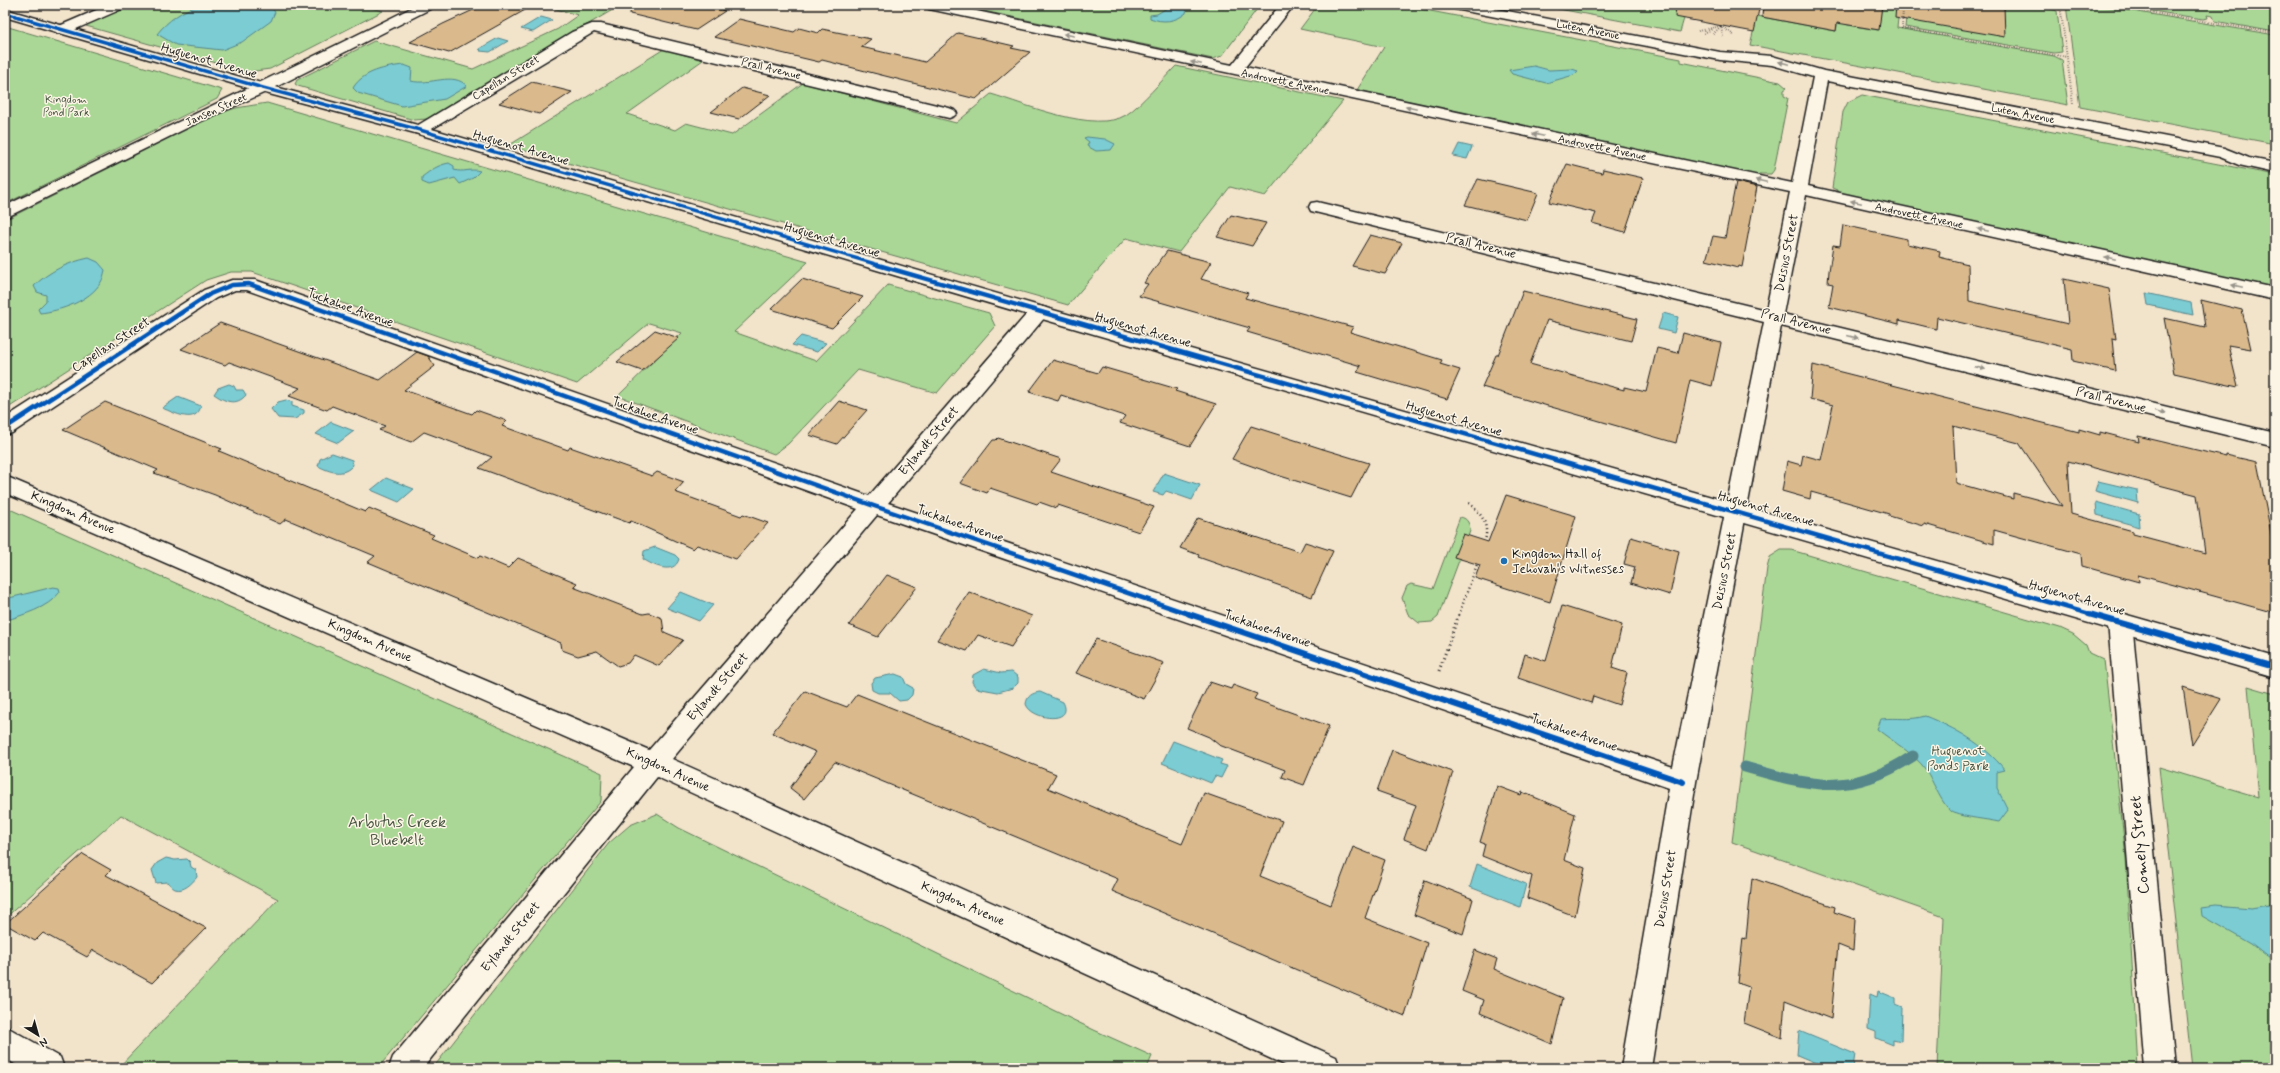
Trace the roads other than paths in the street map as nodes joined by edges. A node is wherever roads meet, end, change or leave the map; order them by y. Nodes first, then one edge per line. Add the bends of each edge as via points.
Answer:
1 (119, 5) edge
2 (427, 5) edge
3 (929, 5) edge
4 (1287, 5) edge
5 (1455, 5) edge
6 (5, 13) edge
7 (592, 28) joint
8 (62, 30) junction
9 (1234, 71) junction
10 (1821, 75) junction
11 (263, 88) junction
12 (949, 112) dead end
13 (420, 130) junction
14 (2224, 153) junction
15 (2275, 157) edge
16 (2275, 168) edge
17 (1799, 190) junction
18 (1317, 207) dead end
19 (5, 213) edge
20 (232, 285) joint
21 (2275, 294) edge
22 (1039, 312) junction
23 (1775, 317) junction
24 (5, 428) edge
25 (2275, 440) edge
26 (5, 484) edge
27 (874, 506) junction
28 (1737, 512) junction
29 (2120, 622) junction
30 (2275, 667) edge
31 (653, 763) junction
32 (1684, 782) junction
33 (5, 1041) edge
34 (49, 1068) edge
35 (404, 1068) edge
36 (1325, 1068) edge
37 (1636, 1068) edge
38 (2160, 1068) edge

1 - 8 street
2 - 11 street, Jansen Street
9 -> 3 street, Androvette Avenue
4 - 9 street
5 - 10 street, Luten Avenue via 1720,56 1745,66 1786,75
6 - 8 street, Huguenot Avenue
7 - 12 street, Prall Avenue via 610,29
7 - 13 street, Capellan Street
8 - 11 street, Huguenot Avenue
17 -> 9 street, Androvette Avenue
10 - 14 street, Luten Avenue
10 - 17 street, Deisius Street
11 - 13 street, Huguenot Avenue
11 - 19 street, Jansen Street via 188,122
13 - 22 street, Huguenot Avenue
14 - 15 street, Luten Avenue via 2243,151
14 - 16 street, Luten Avenue via 2245,162
21 -> 17 street, Androvette Avenue
17 - 23 street, Deisius Street
18 - 23 street, Prall Avenue
20 - 24 street, Capellan Street via 210,294
20 - 27 street, Tuckahoe Avenue via 249,284
22 - 27 street, Eylandt Street
22 - 28 street, Huguenot Avenue
23 -> 25 street, Prall Avenue
23 - 28 street, Deisius Street
26 - 31 street, Kingdom Avenue
27 - 31 street, Eylandt Street
27 - 32 street, Tuckahoe Avenue
28 - 29 street, Huguenot Avenue
28 - 32 street, Deisius Street
29 - 30 street, Huguenot Avenue
29 - 38 street, Comely Street
31 - 35 street, Eylandt Street
31 - 36 street, Kingdom Avenue
32 - 37 street, Deisius Street
33 - 34 street

